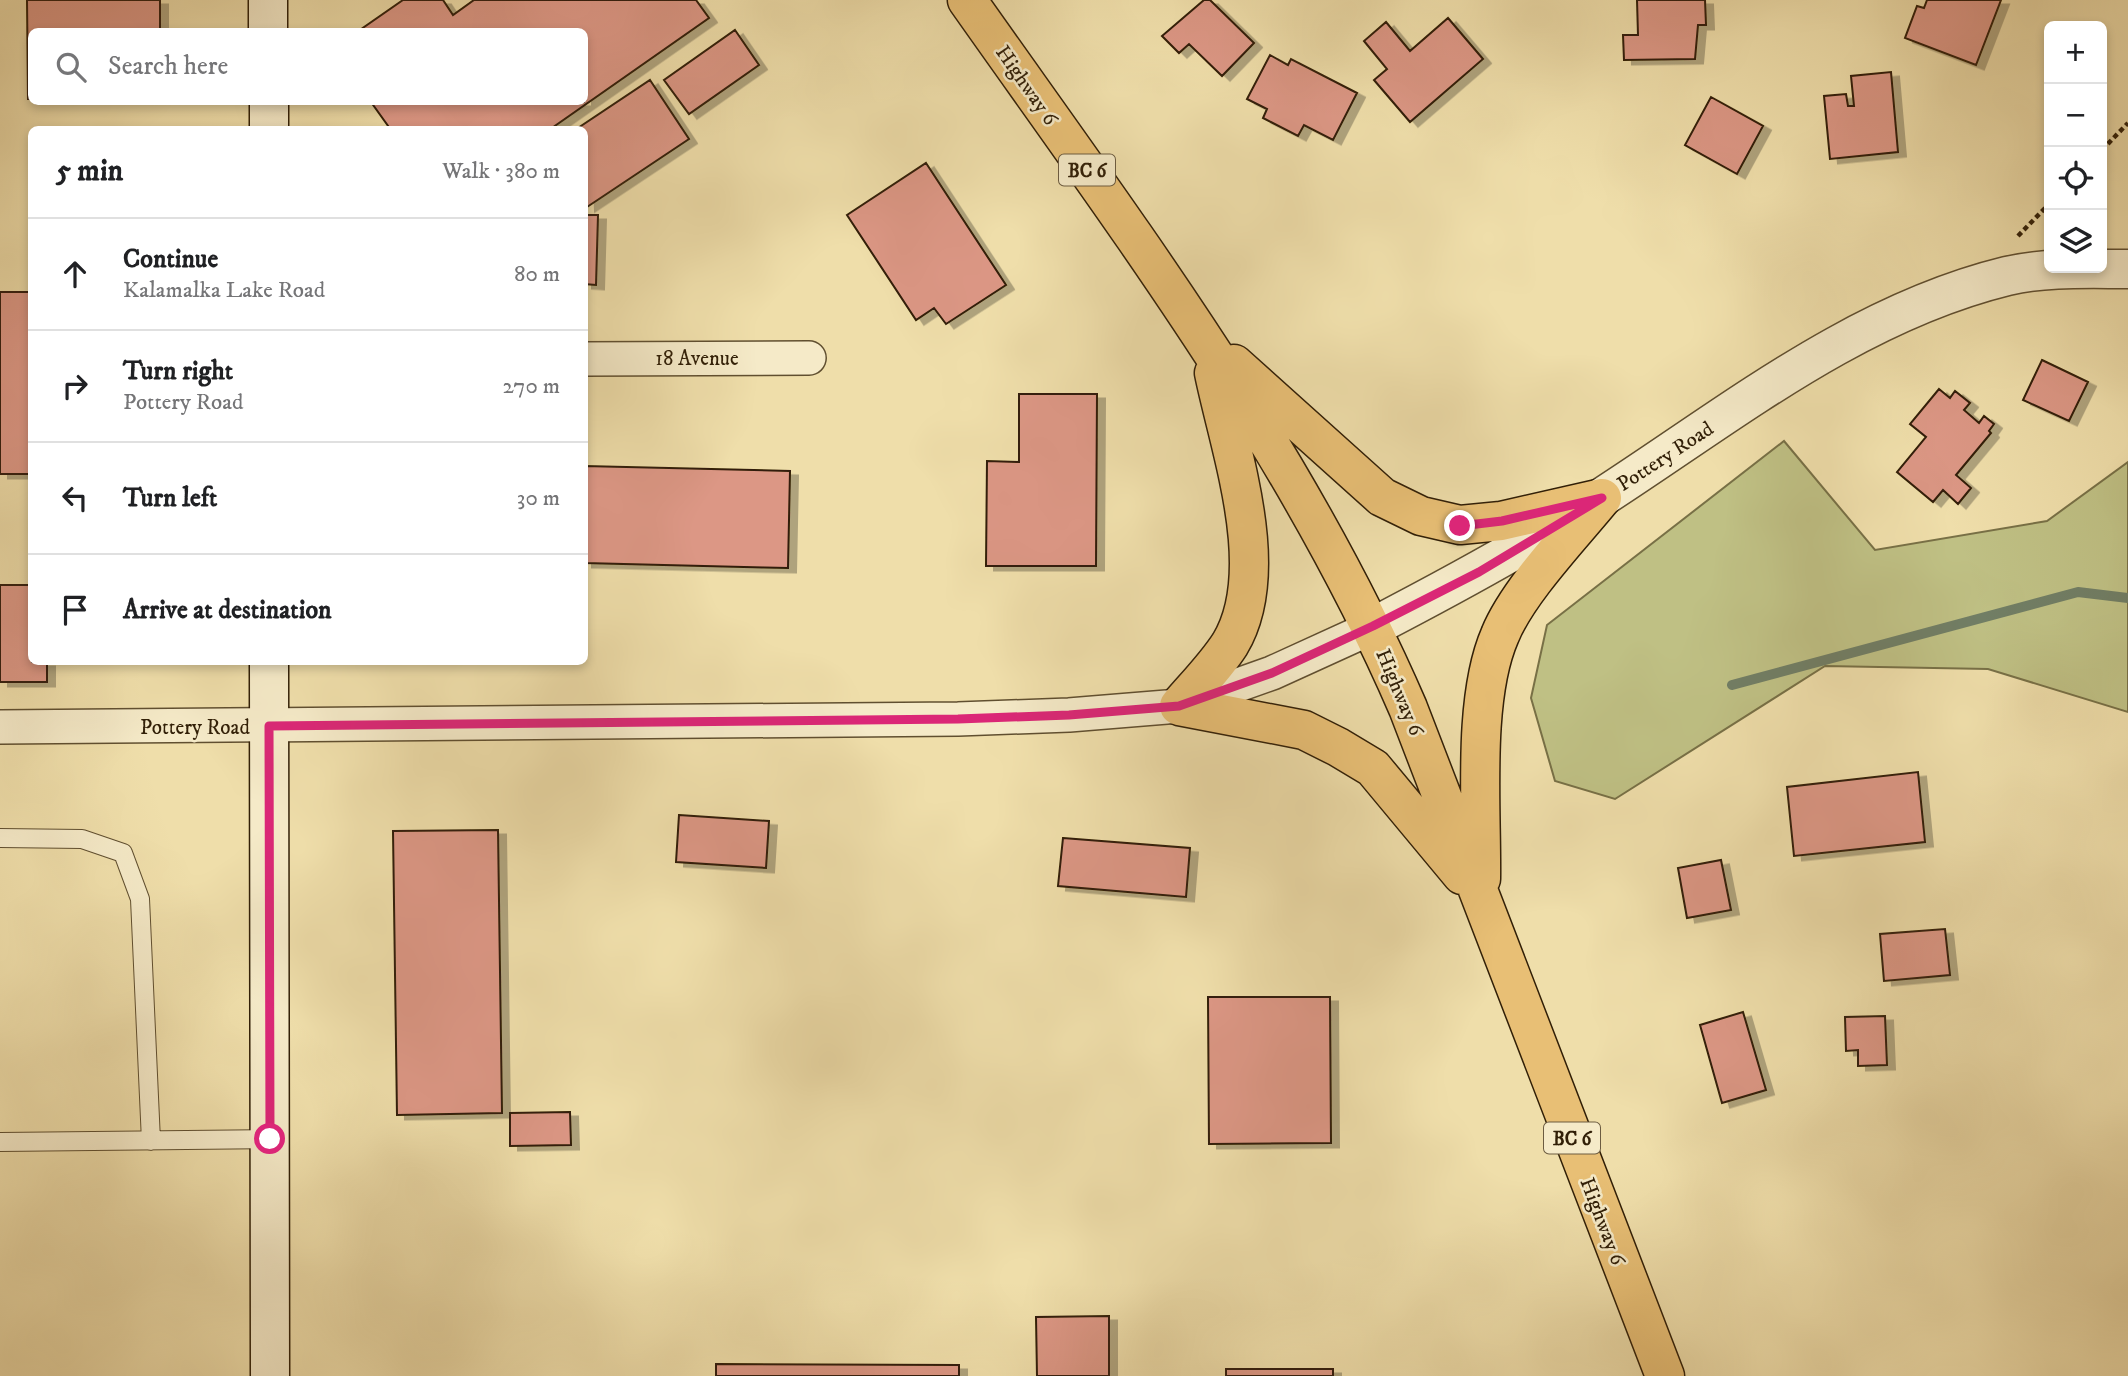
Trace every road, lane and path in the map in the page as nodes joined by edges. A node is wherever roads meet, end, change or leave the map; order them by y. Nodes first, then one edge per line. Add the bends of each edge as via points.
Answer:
1 (268, 0) edge
2 (967, 0) edge
3 (268, 28) edge
4 (269, 105) edge
5 (2128, 123) edge
6 (269, 126) edge
7 (2105, 147) edge
8 (2128, 269) edge
9 (1206, 340) junction
10 (809, 358) dead end
11 (588, 359) edge
12 (1602, 498) junction
13 (1373, 626) junction
14 (270, 665) edge
15 (1179, 706) junction
16 (269, 726) junction
17 (0, 727) edge
18 (0, 838) edge
19 (1481, 899) junction
20 (270, 1139) junction
21 (151, 1141) junction
22 (0, 1142) edge
23 (270, 1376) edge
24 (1665, 1376) edge

1 - 3 street
2 - 9 main road, Highway 6 / BC 6
4 - 6 street
5 - 7 path
8 - 12 street, Pottery Road via 2060,268 2008,276 1921,302 1811,360
9 - 12 main road via 1382,497 1421,516 1460,526
9 - 13 main road, Highway 6 / BC 6
9 - 15 main road via 1248,532 1250,575 1244,612 1230,644
10 - 11 street, 18 Avenue
12 - 13 street, Pottery Road via 1479,572
12 - 19 main road via 1523,597 1500,634 1487,675
13 - 15 street, Pottery Road via 1272,673
13 - 19 main road, Highway 6 / BC 6
14 - 16 street
15 - 16 street, Pottery Road via 958,719
15 - 19 main road via 1304,730 1373,768
16 - 17 street, Pottery Road
16 - 20 street
18 - 21 lane via 82,839 123,853 140,899
19 - 24 main road, Highway 6 / BC 6
20 - 21 lane
20 - 23 street
21 - 22 lane

